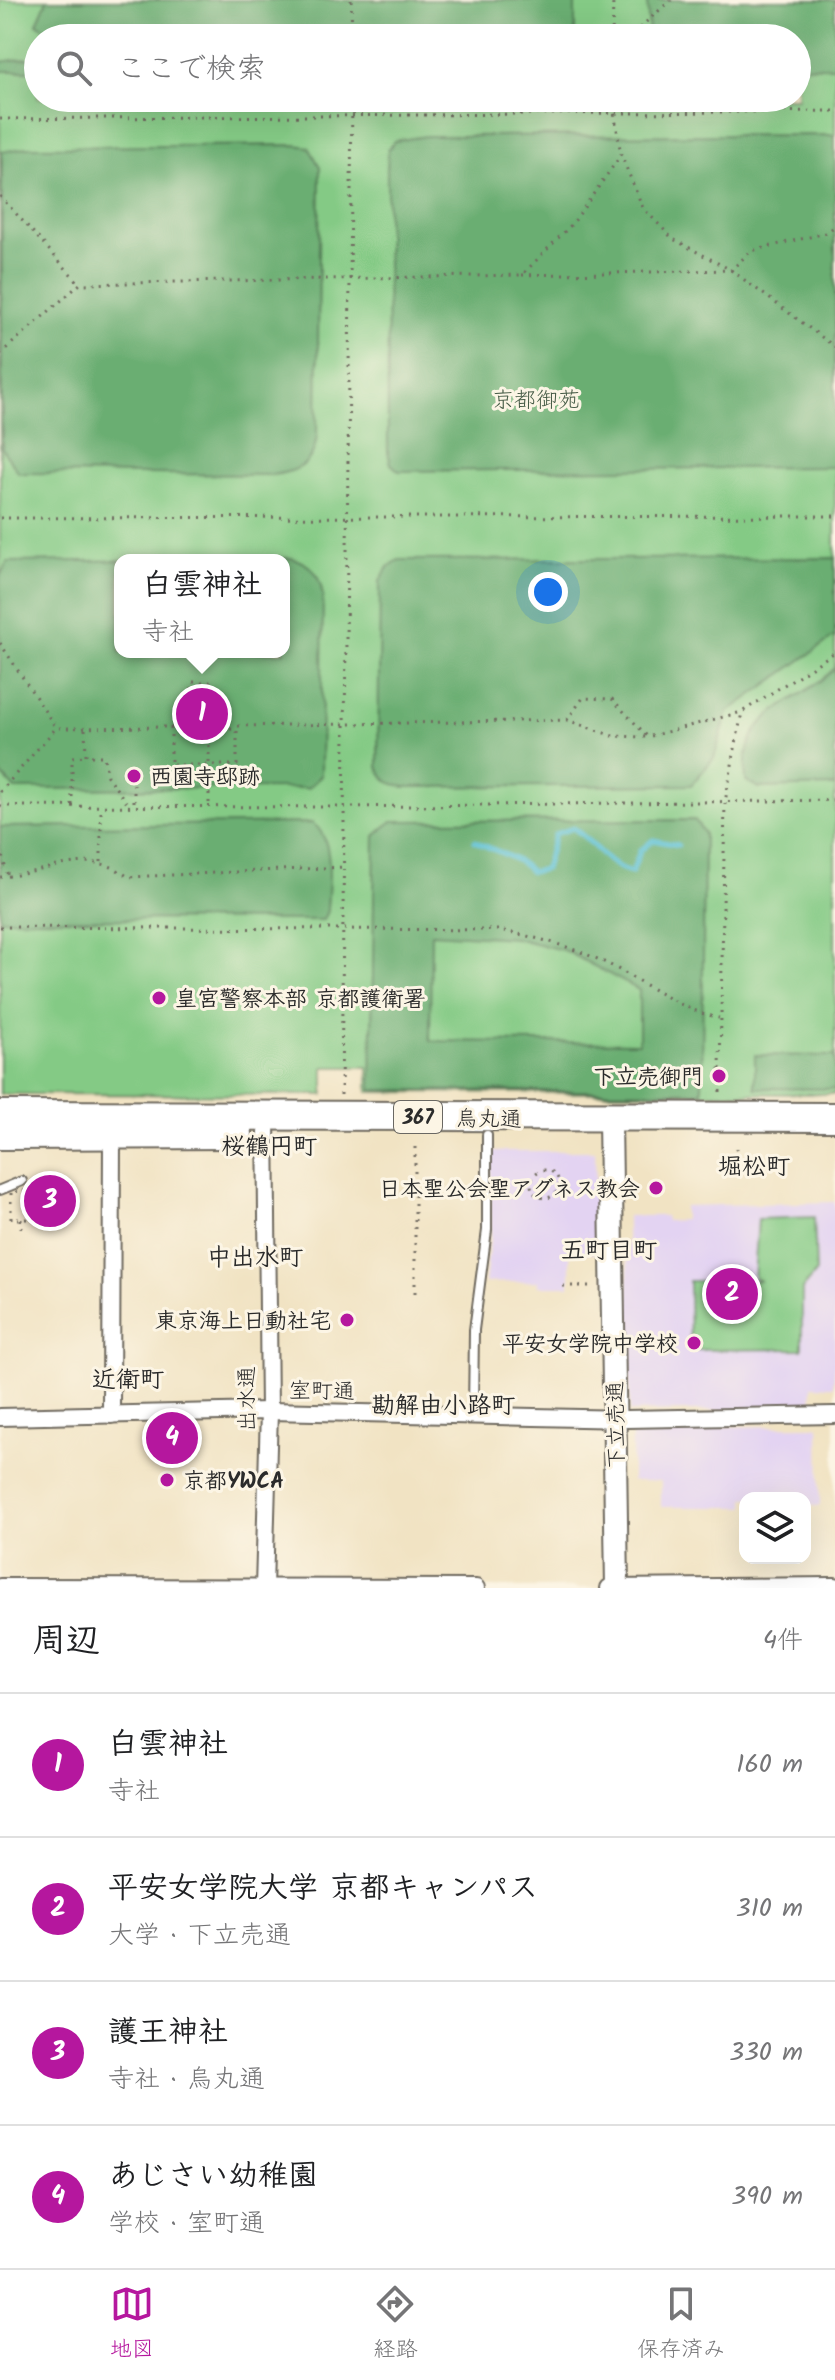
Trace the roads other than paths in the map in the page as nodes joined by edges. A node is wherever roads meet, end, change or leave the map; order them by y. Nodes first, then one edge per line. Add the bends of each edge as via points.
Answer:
1 (0, 1115) edge
2 (835, 1117) edge
3 (266, 1124) junction
4 (610, 1128) junction
5 (0, 1135) edge
6 (487, 1135) junction
7 (835, 1135) edge
8 (112, 1136) junction
9 (22, 1181) dead end
10 (0, 1190) edge
11 (269, 1411) junction
12 (473, 1413) junction
13 (111, 1415) junction
14 (835, 1415) edge
15 (0, 1417) edge
16 (614, 1418) junction
17 (835, 1586) edge
18 (0, 1587) edge
19 (264, 1587) edge
20 (614, 1587) edge
21 (476, 1588) edge

1 - 3 highway, 烏丸通 / 367
2 - 4 highway, 烏丸通 / 367
3 - 4 highway, 烏丸通 / 367
3 - 6 highway, 烏丸通 / 367
3 - 8 highway, 烏丸通 / 367
3 - 11 street, 出水通
4 - 6 highway, 烏丸通 / 367
4 - 7 highway, 烏丸通 / 367
4 - 16 street, 下立売通
5 - 8 highway, 烏丸通 / 367
6 - 12 lane via 487,1230 474,1330
8 - 13 street
9 - 10 lane
11 - 12 street, 室町通
11 - 13 street, 室町通
11 - 19 street, 出水通
12 - 16 street, 室町通
13 - 15 street, 室町通
14 - 16 street, 室町通
16 - 20 street, 下立売通
17 - 20 street
18 - 19 street
19 - 21 street

